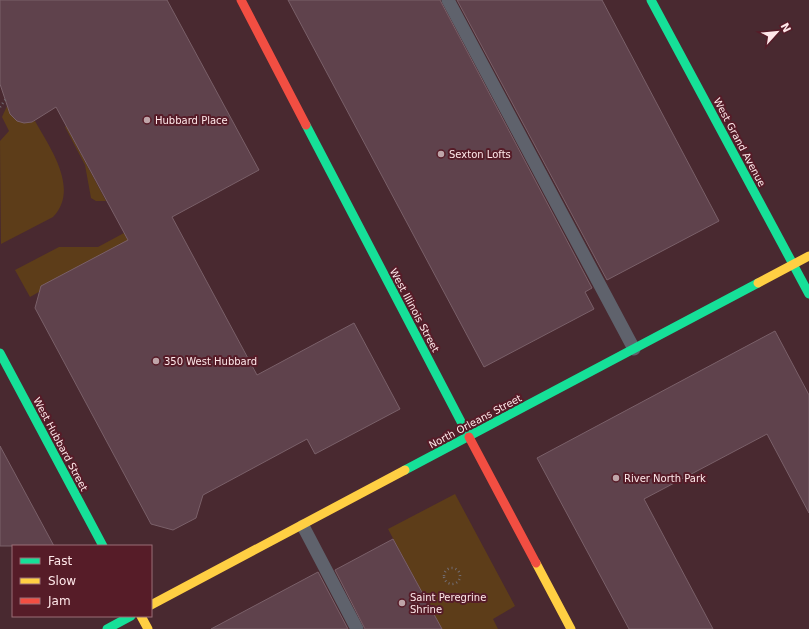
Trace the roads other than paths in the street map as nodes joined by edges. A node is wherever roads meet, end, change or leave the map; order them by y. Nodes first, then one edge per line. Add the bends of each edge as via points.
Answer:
1 (241, 0) edge
2 (448, 0) edge
3 (651, 0) edge
4 (809, 256) edge
5 (794, 264) junction
6 (809, 294) edge
7 (634, 349) junction
8 (0, 353) edge
9 (468, 437) junction
10 (303, 526) junction
11 (102, 545) edge
12 (152, 605) edge
13 (129, 617) edge
14 (142, 617) edge
15 (107, 629) edge
16 (148, 629) edge
17 (357, 629) edge
18 (571, 629) edge

1 - 9 main road, West Illinois Street
2 - 7 lane
3 - 5 main road, West Grand Avenue
4 - 5 main road, North Orleans Street
5 - 6 main road, West Grand Avenue
5 - 7 main road, North Orleans Street
7 - 9 main road, North Orleans Street
8 - 11 main road, West Hubbard Street
9 - 10 main road, North Orleans Street
9 - 18 main road, West Illinois Street
10 - 12 main road, North Orleans Street
10 - 17 lane
13 - 15 main road
14 - 16 main road

